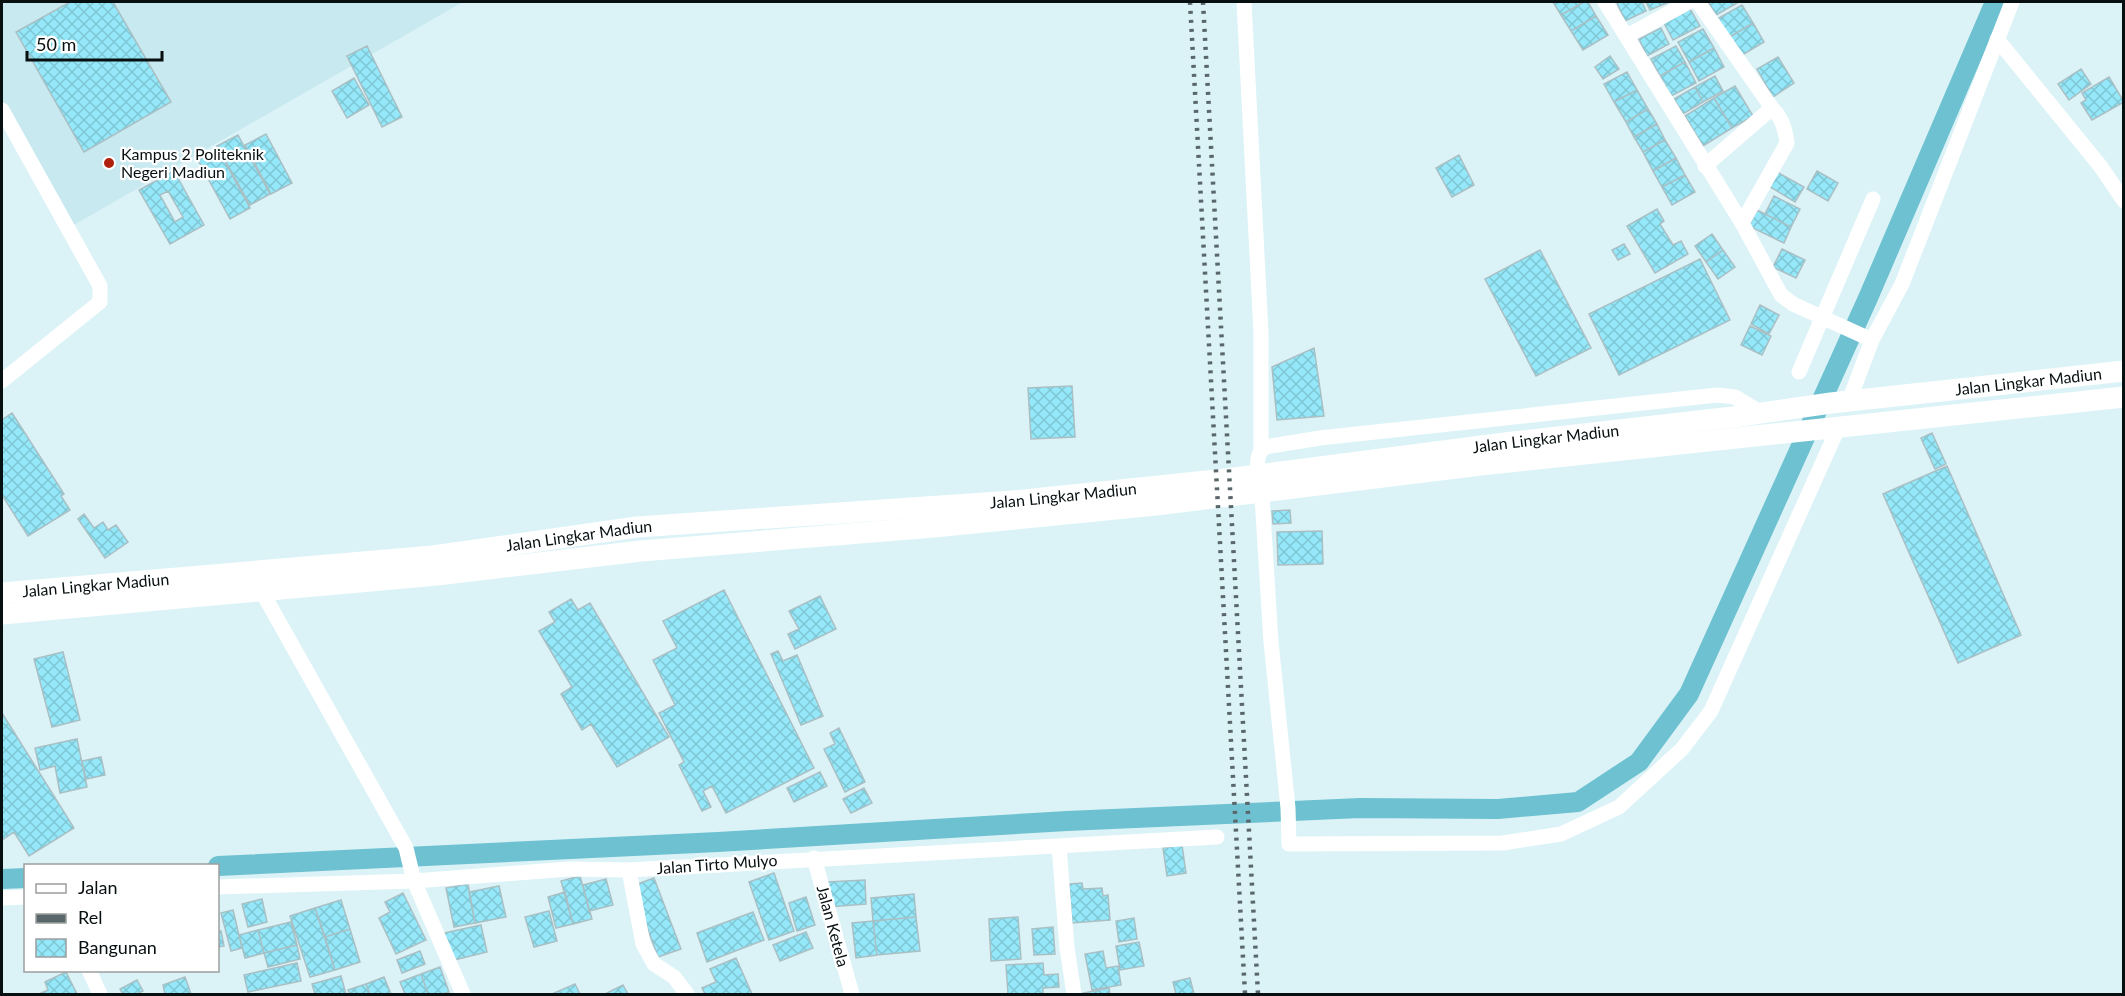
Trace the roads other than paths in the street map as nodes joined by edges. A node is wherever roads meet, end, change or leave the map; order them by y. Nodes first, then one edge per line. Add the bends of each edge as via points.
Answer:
1 (1244, 2) edge
2 (1605, 2) edge
3 (1689, 2) edge
4 (1698, 2) edge
5 (2012, 2) edge
6 (1628, 36) junction
7 (1997, 39) junction
8 (1772, 108) junction
9 (2, 110) edge
10 (1706, 166) junction
11 (1873, 199) dead end
12 (2124, 201) edge
13 (1742, 222) junction
14 (1822, 319) junction
15 (1868, 338) junction
16 (2124, 371) edge
17 (1799, 372) dead end
18 (2058, 379) junction
19 (2, 381) edge
20 (2124, 397) edge
21 (1840, 402) junction
22 (2060, 404) junction
23 (1760, 412) junction
24 (1832, 427) junction
25 (1745, 437) junction
26 (1261, 450) junction
27 (1262, 497) junction
28 (261, 590) junction
29 (2, 593) edge
30 (2, 615) edge
31 (1217, 837) dead end
32 (1059, 846) junction
33 (814, 858) junction
34 (629, 870) junction
35 (413, 878) junction
36 (219, 887) edge
37 (24, 897) edge
38 (2, 898) edge
39 (90, 972) edge
40 (100, 994) edge
41 (463, 994) edge
42 (687, 994) edge
43 (852, 994) edge
44 (1074, 994) edge

1 - 26 street via 1261,333
2 - 6 street
3 - 6 street
4 - 8 street
5 - 7 street
6 - 10 street
7 - 12 street via 2101,166
7 - 15 street via 1902,284
8 - 10 street
8 - 13 street via 1779,115 1787,143
9 - 19 street via 100,286 100,302
10 - 13 street
11 - 14 street
13 - 14 street via 1781,295
14 - 15 street
14 - 17 street
15 - 21 street
16 - 18 main road, Jalan Lingkar Madiun
18 - 21 main road, Jalan Lingkar Madiun
18 - 22 main road
20 - 22 main road, Jalan Lingkar Madiun
21 - 23 main road, Jalan Lingkar Madiun
22 - 24 main road, Jalan Lingkar Madiun
23 - 26 street via 1735,397 1717,395 1320,438
23 - 29 main road, Jalan Lingkar Madiun via 1226,479 1013,501 637,527 433,556
24 - 25 main road, Jalan Lingkar Madiun
24 - 27 street via 1711,711 1682,749 1619,807 1561,834 1503,843 1289,844
25 - 27 street via 1733,446 1716,450
25 - 28 main road, Jalan Lingkar Madiun via 1156,505
26 - 27 street via 1258,454
28 - 30 main road, Jalan Lingkar Madiun
28 - 35 street via 406,848
31 - 32 street, Jalan Tirto Mulyo
32 - 33 street, Jalan Tirto Mulyo
32 - 44 street
33 - 34 street, Jalan Tirto Mulyo
33 - 43 street, Jalan Ketela
34 - 35 street, Jalan Tirto Mulyo via 569,869
34 - 42 street via 643,944 654,964 674,976
35 - 36 street, Jalan Tirto Mulyo
35 - 41 street
37 - 38 street
39 - 40 street

